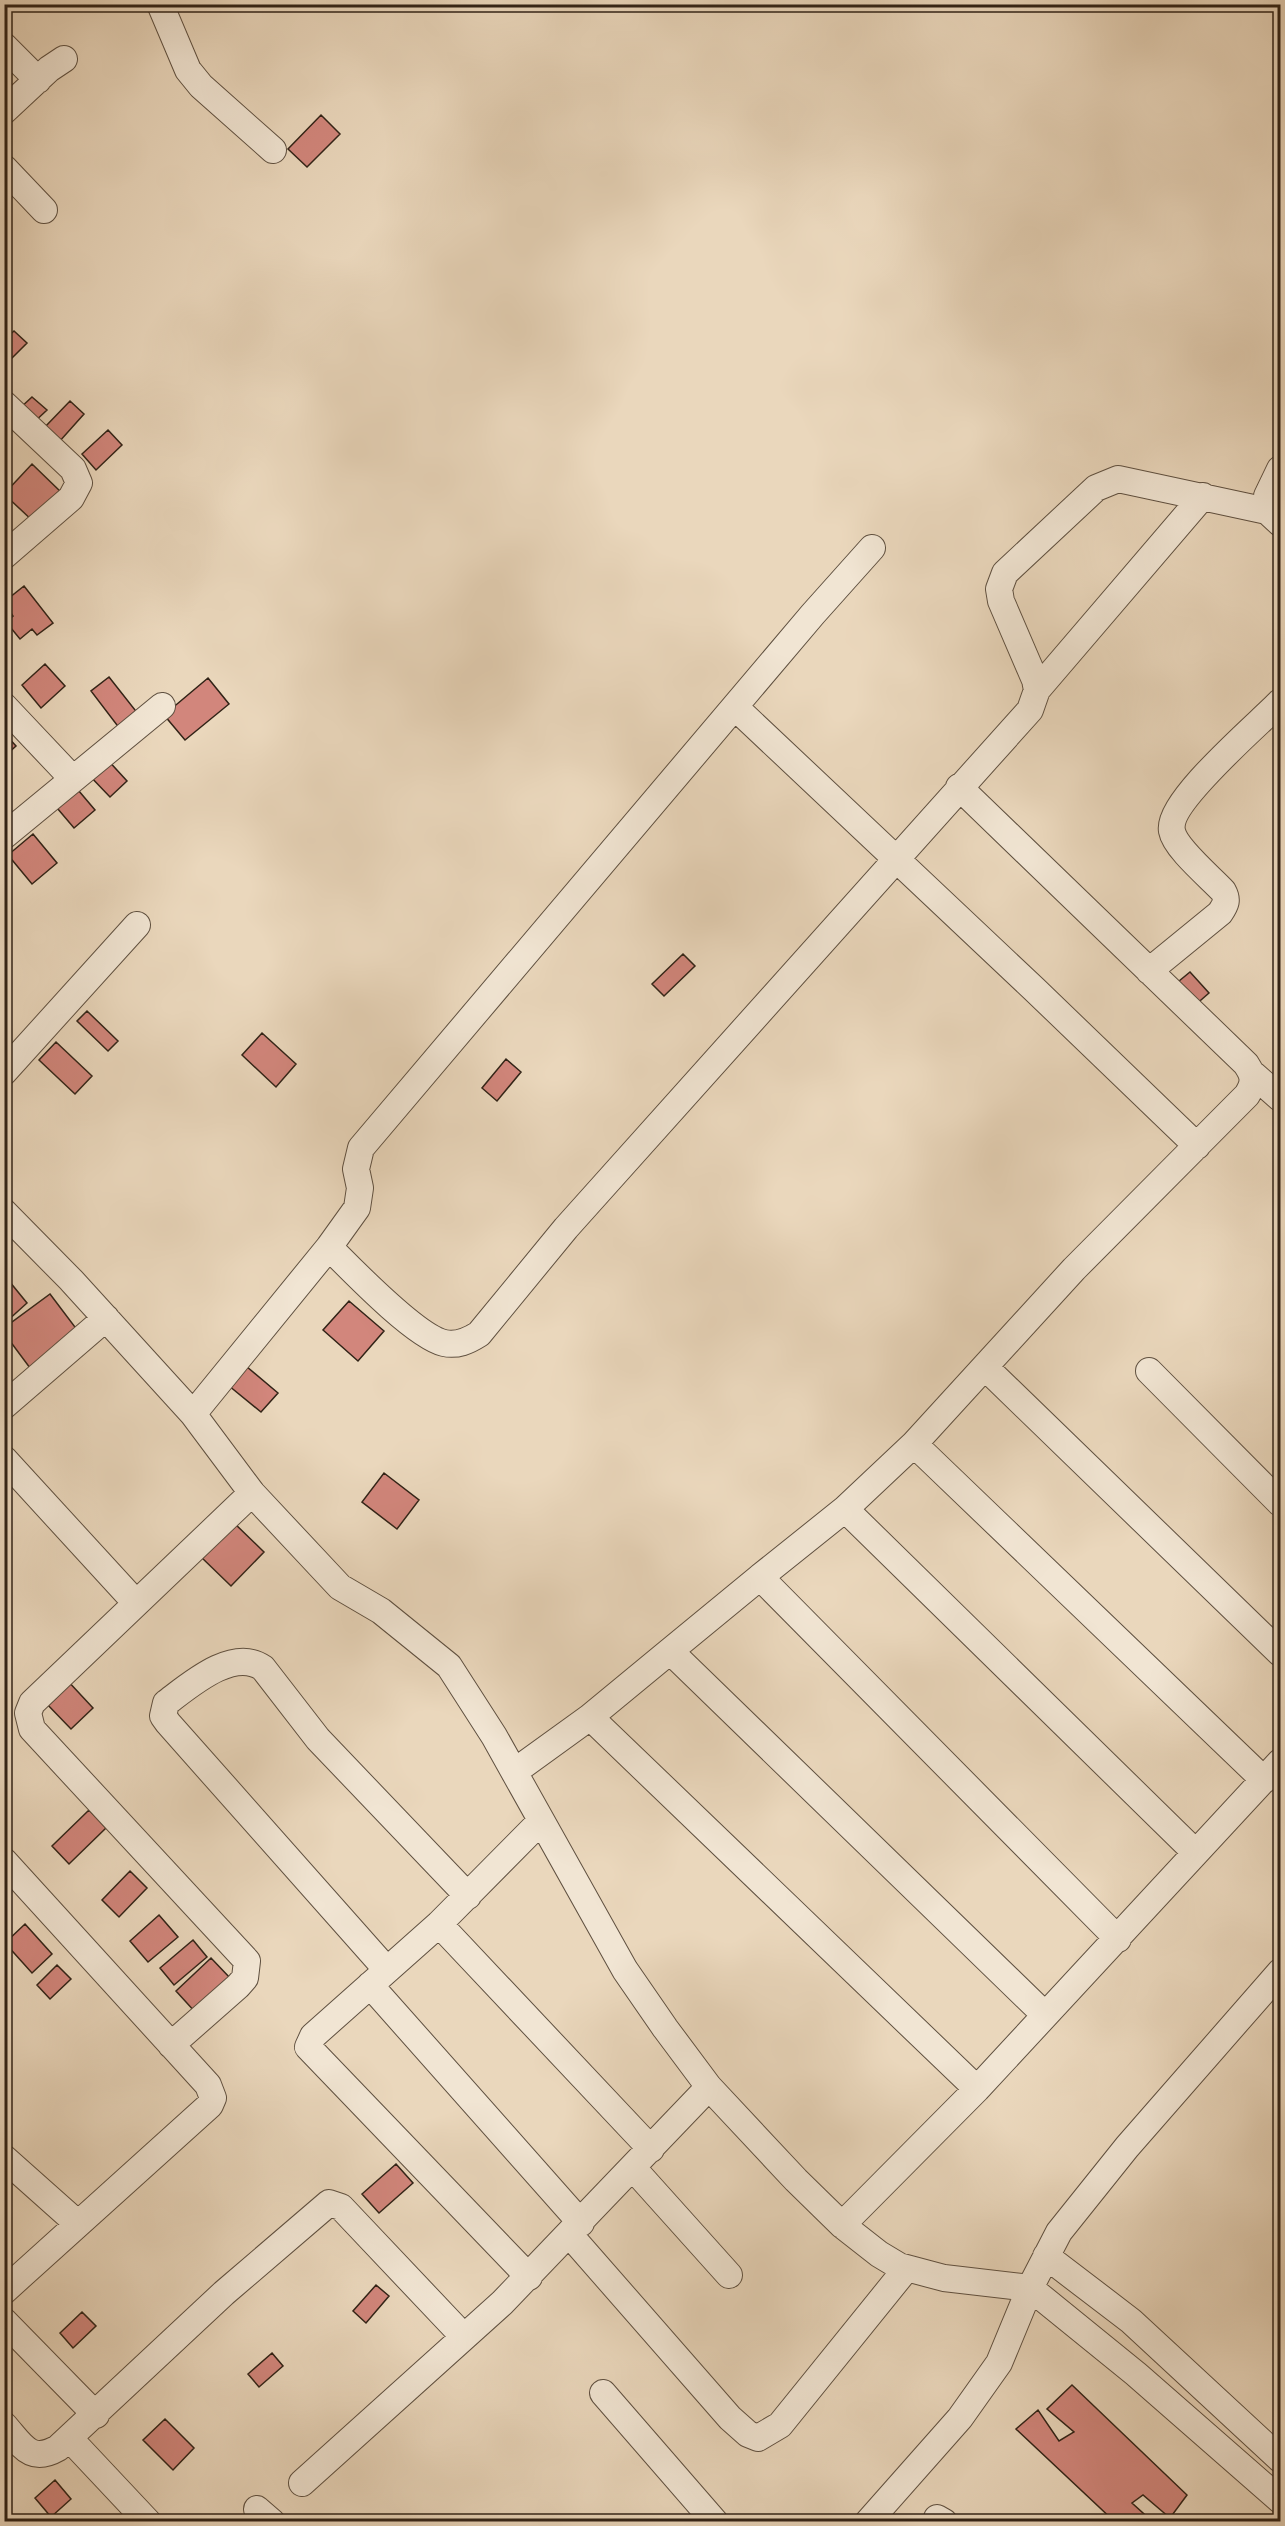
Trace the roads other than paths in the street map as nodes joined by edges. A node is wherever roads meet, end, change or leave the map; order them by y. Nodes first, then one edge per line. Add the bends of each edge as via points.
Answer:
1 (160, 4) edge
2 (4, 46) edge
3 (64, 59) dead end
4 (39, 80) junction
5 (4, 111) edge
6 (273, 150) dead end
7 (4, 168) edge
8 (44, 210) dead end
9 (4, 404) edge
10 (1281, 469) edge
11 (1203, 496) junction
12 (1274, 517) edge
13 (872, 548) dead end
14 (4, 556) edge
15 (1037, 690) junction
16 (1281, 702) edge
17 (4, 706) edge
18 (162, 706) dead end
19 (736, 708) junction
20 (72, 778) junction
21 (958, 787) junction
22 (4, 836) edge
23 (895, 861) junction
24 (137, 925) dead end
25 (1149, 971) junction
26 (4, 1072) edge
27 (1254, 1076) junction
28 (1281, 1098) edge
29 (1197, 1146) junction
30 (4, 1212) edge
31 (329, 1247) junction
32 (106, 1318) junction
33 (986, 1368) junction
34 (1149, 1371) dead end
35 (4, 1406) edge
36 (193, 1414) junction
37 (914, 1444) junction
38 (4, 1459) edge
39 (252, 1493) junction
40 (1281, 1503) edge
41 (845, 1509) junction
42 (760, 1577) junction
43 (136, 1603) junction
44 (670, 1652) junction
45 (1281, 1653) edge
46 (590, 1717) junction
47 (1272, 1771) edge
48 (514, 1773) junction
49 (541, 1821) junction
50 (1195, 1852) junction
51 (4, 1861) edge
52 (468, 1896) junction
53 (439, 1924) junction
54 (1118, 1939) junction
55 (1281, 1972) edge
56 (379, 1977) junction
57 (1045, 2015) junction
58 (171, 2045) junction
59 (709, 2087) junction
60 (977, 2090) junction
61 (651, 2149) junction
62 (4, 2158) edge
63 (633, 2168) junction
64 (77, 2223) junction
65 (842, 2225) junction
66 (575, 2228) junction
67 (1046, 2256) junction
68 (906, 2269) junction
69 (729, 2275) dead end
70 (529, 2277) junction
71 (1030, 2288) junction
72 (4, 2291) edge
73 (4, 2322) edge
74 (464, 2337) junction
75 (603, 2393) dead end
76 (96, 2415) junction
77 (4, 2425) edge
78 (70, 2439) junction
79 (1281, 2459) edge
80 (302, 2484) dead end
81 (1281, 2500) edge
82 (148, 2522) edge
83 (715, 2522) edge
84 (868, 2522) edge

1 - 6 street via 188,70
2 - 4 street
3 - 4 street
4 - 5 street
7 - 8 street
9 - 14 street via 73,469 79,483 71,498
10 - 12 street via 1268,496
11 - 12 street
11 - 15 street
11 - 15 street via 1129,480 1108,481 1005,573 999,589 1001,601
13 - 19 street
15 - 21 street via 1030,710
16 - 25 street via 1191,791 1176,814 1171,830 1176,841 1223,891 1226,905
17 - 20 street
18 - 20 street
19 - 23 street
19 - 31 street via 362,1148 356,1169 360,1188 357,1208
20 - 22 street
21 - 23 street
21 - 25 street
23 - 29 street
23 - 31 street via 468,1342 443,1343 423,1333
24 - 26 street
25 - 27 street
27 - 28 street
27 - 29 street via 1247,1095
29 - 33 street via 1074,1269
30 - 32 street
31 - 36 street
32 - 35 street
32 - 36 street
33 - 37 street
33 - 45 street
34 - 40 street
36 - 39 street
37 - 41 street
37 - 47 street
38 - 43 street
39 - 43 street
39 - 48 street via 340,1587 381,1611 449,1666
41 - 42 street
41 - 50 street
42 - 44 street
42 - 54 street
43 - 58 street via 32,1703 28,1719 32,1729 247,1961 238,1986
44 - 46 street
44 - 57 street
46 - 48 street
46 - 60 street
47 - 50 street
48 - 49 street
49 - 52 street
49 - 59 street via 625,1970
50 - 54 street
51 - 58 street
52 - 53 street
52 - 56 street via 318,1739 263,1668 253,1661 233,1662 166,1703 163,1716 168,1723
53 - 56 street
53 - 61 street
54 - 57 street
55 - 67 street via 1106,2172 1059,2232
56 - 66 street
56 - 70 street via 313,2036 308,2047
57 - 60 street
58 - 64 street via 208,2085 213,2098 210,2105
59 - 61 street
59 - 65 street
60 - 65 street
61 - 63 street
62 - 64 street
63 - 66 street
63 - 69 street
64 - 72 street
65 - 68 street
66 - 68 street via 730,2418 758,2438 780,2425
66 - 70 street
67 - 71 street
67 - 79 street via 1131,2321
68 - 71 street via 944,2278
70 - 74 street
71 - 81 street via 1137,2374
71 - 84 street via 999,2363 960,2418
73 - 76 street
74 - 76 street via 341,2207 329,2203 224,2293
74 - 80 street
75 - 83 street
76 - 78 street
77 - 78 street via 36,2456 51,2452
78 - 82 street

